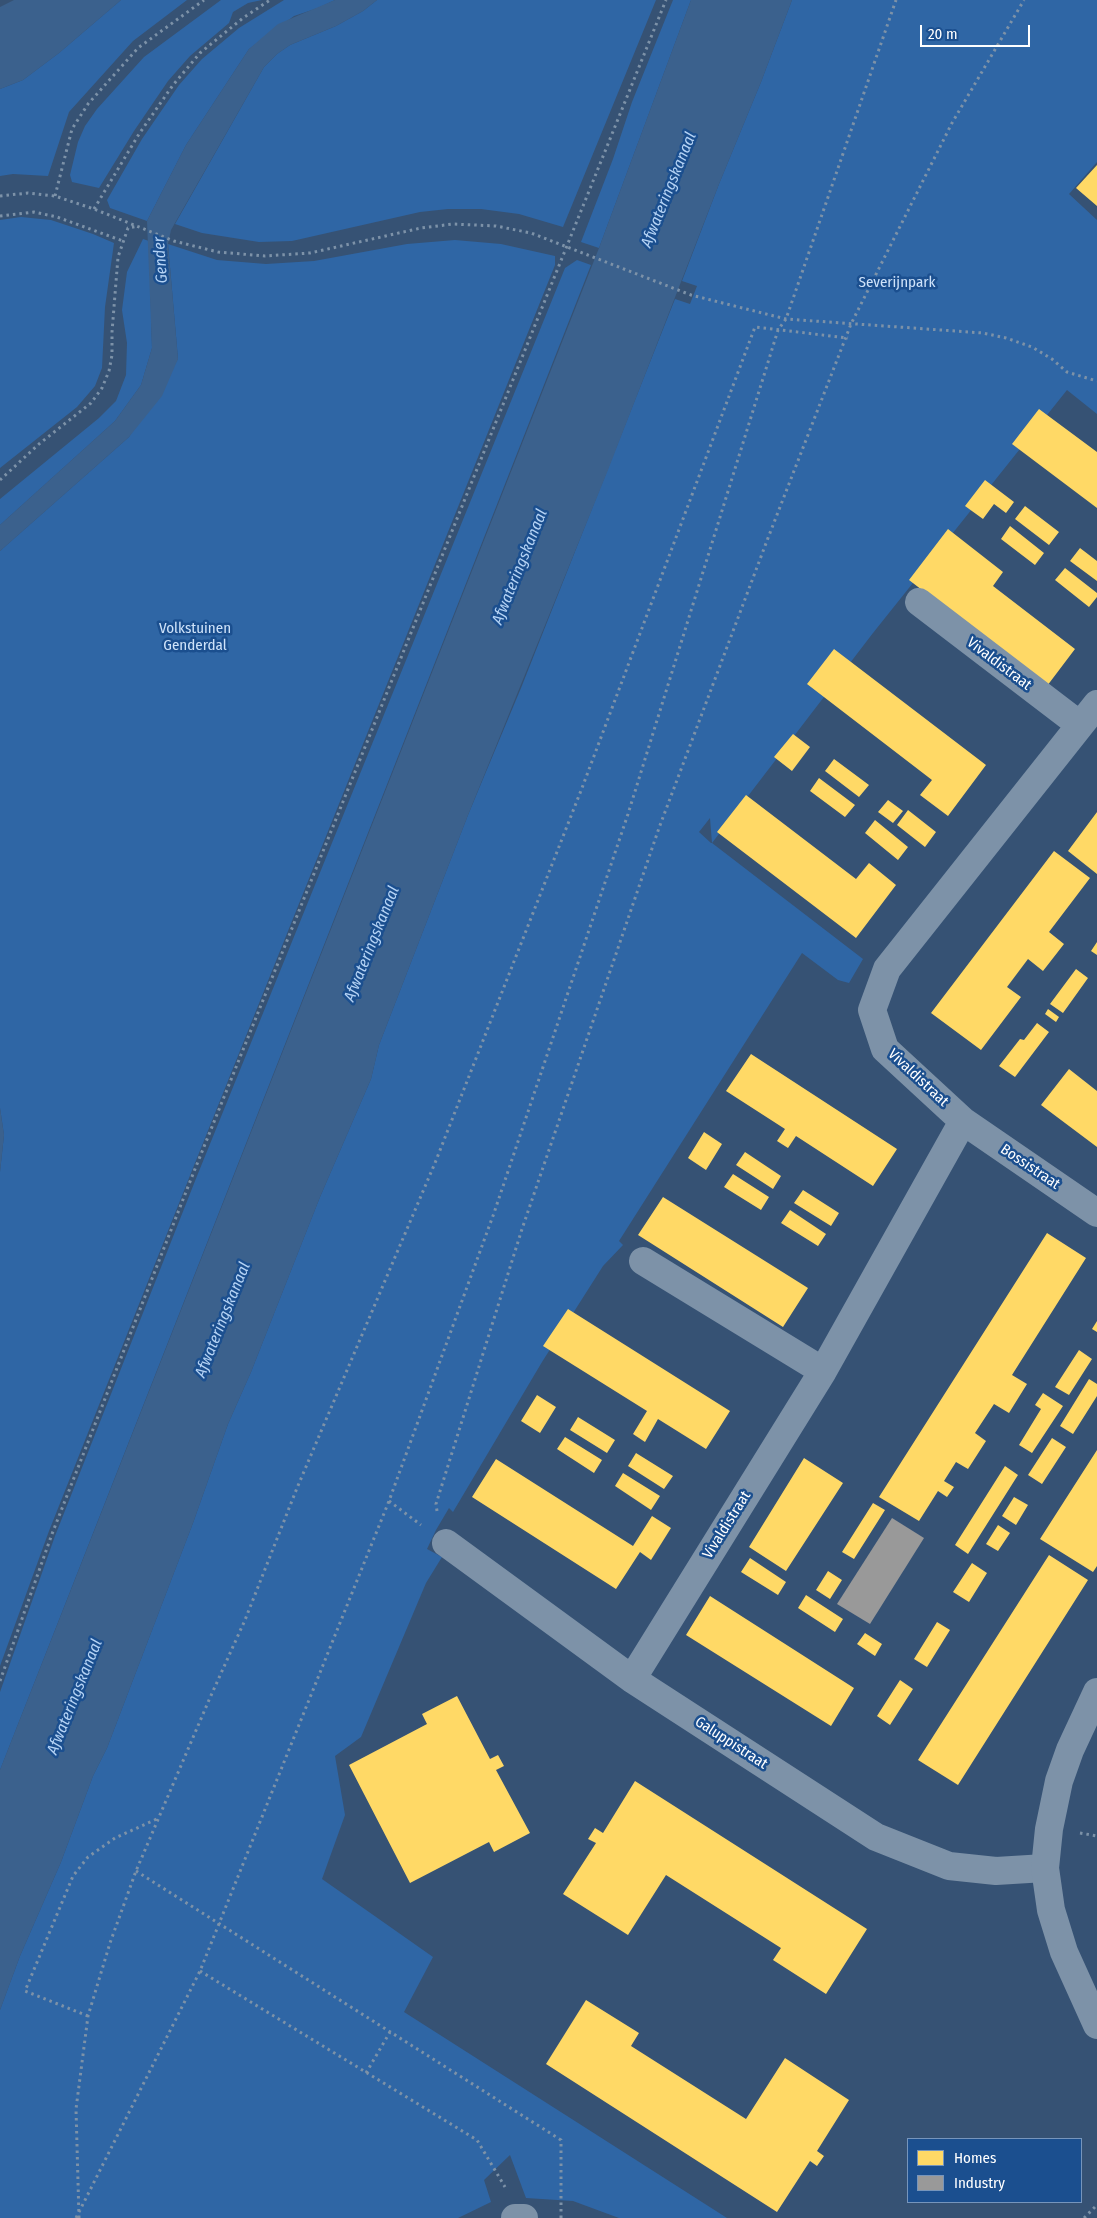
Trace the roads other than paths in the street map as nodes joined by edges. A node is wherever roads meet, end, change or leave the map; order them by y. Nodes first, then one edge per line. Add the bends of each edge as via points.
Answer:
1 (919, 602) dead end
2 (1097, 704) edge
3 (1080, 726) junction
4 (963, 1121) junction
5 (1097, 1213) edge
6 (643, 1261) dead end
7 (823, 1371) junction
8 (446, 1543) road end
9 (632, 1679) junction
10 (1097, 1692) edge
11 (1045, 1868) junction
12 (1097, 2025) edge

1 - 3 street, Vivaldistraat
2 - 3 street, Vivaldistraat
3 - 4 street, Vivaldistraat via 887,969 872,1010 885,1049
4 - 5 street, Bossistraat
4 - 7 street, Vivaldistraat
6 - 7 street
7 - 9 street, Vivaldistraat
8 - 9 street, Galuppistraat
9 - 11 street, Galuppistraat via 876,1837 949,1866 996,1872
10 - 11 street via 1059,1781
11 - 12 street via 1051,1910 1064,1952

